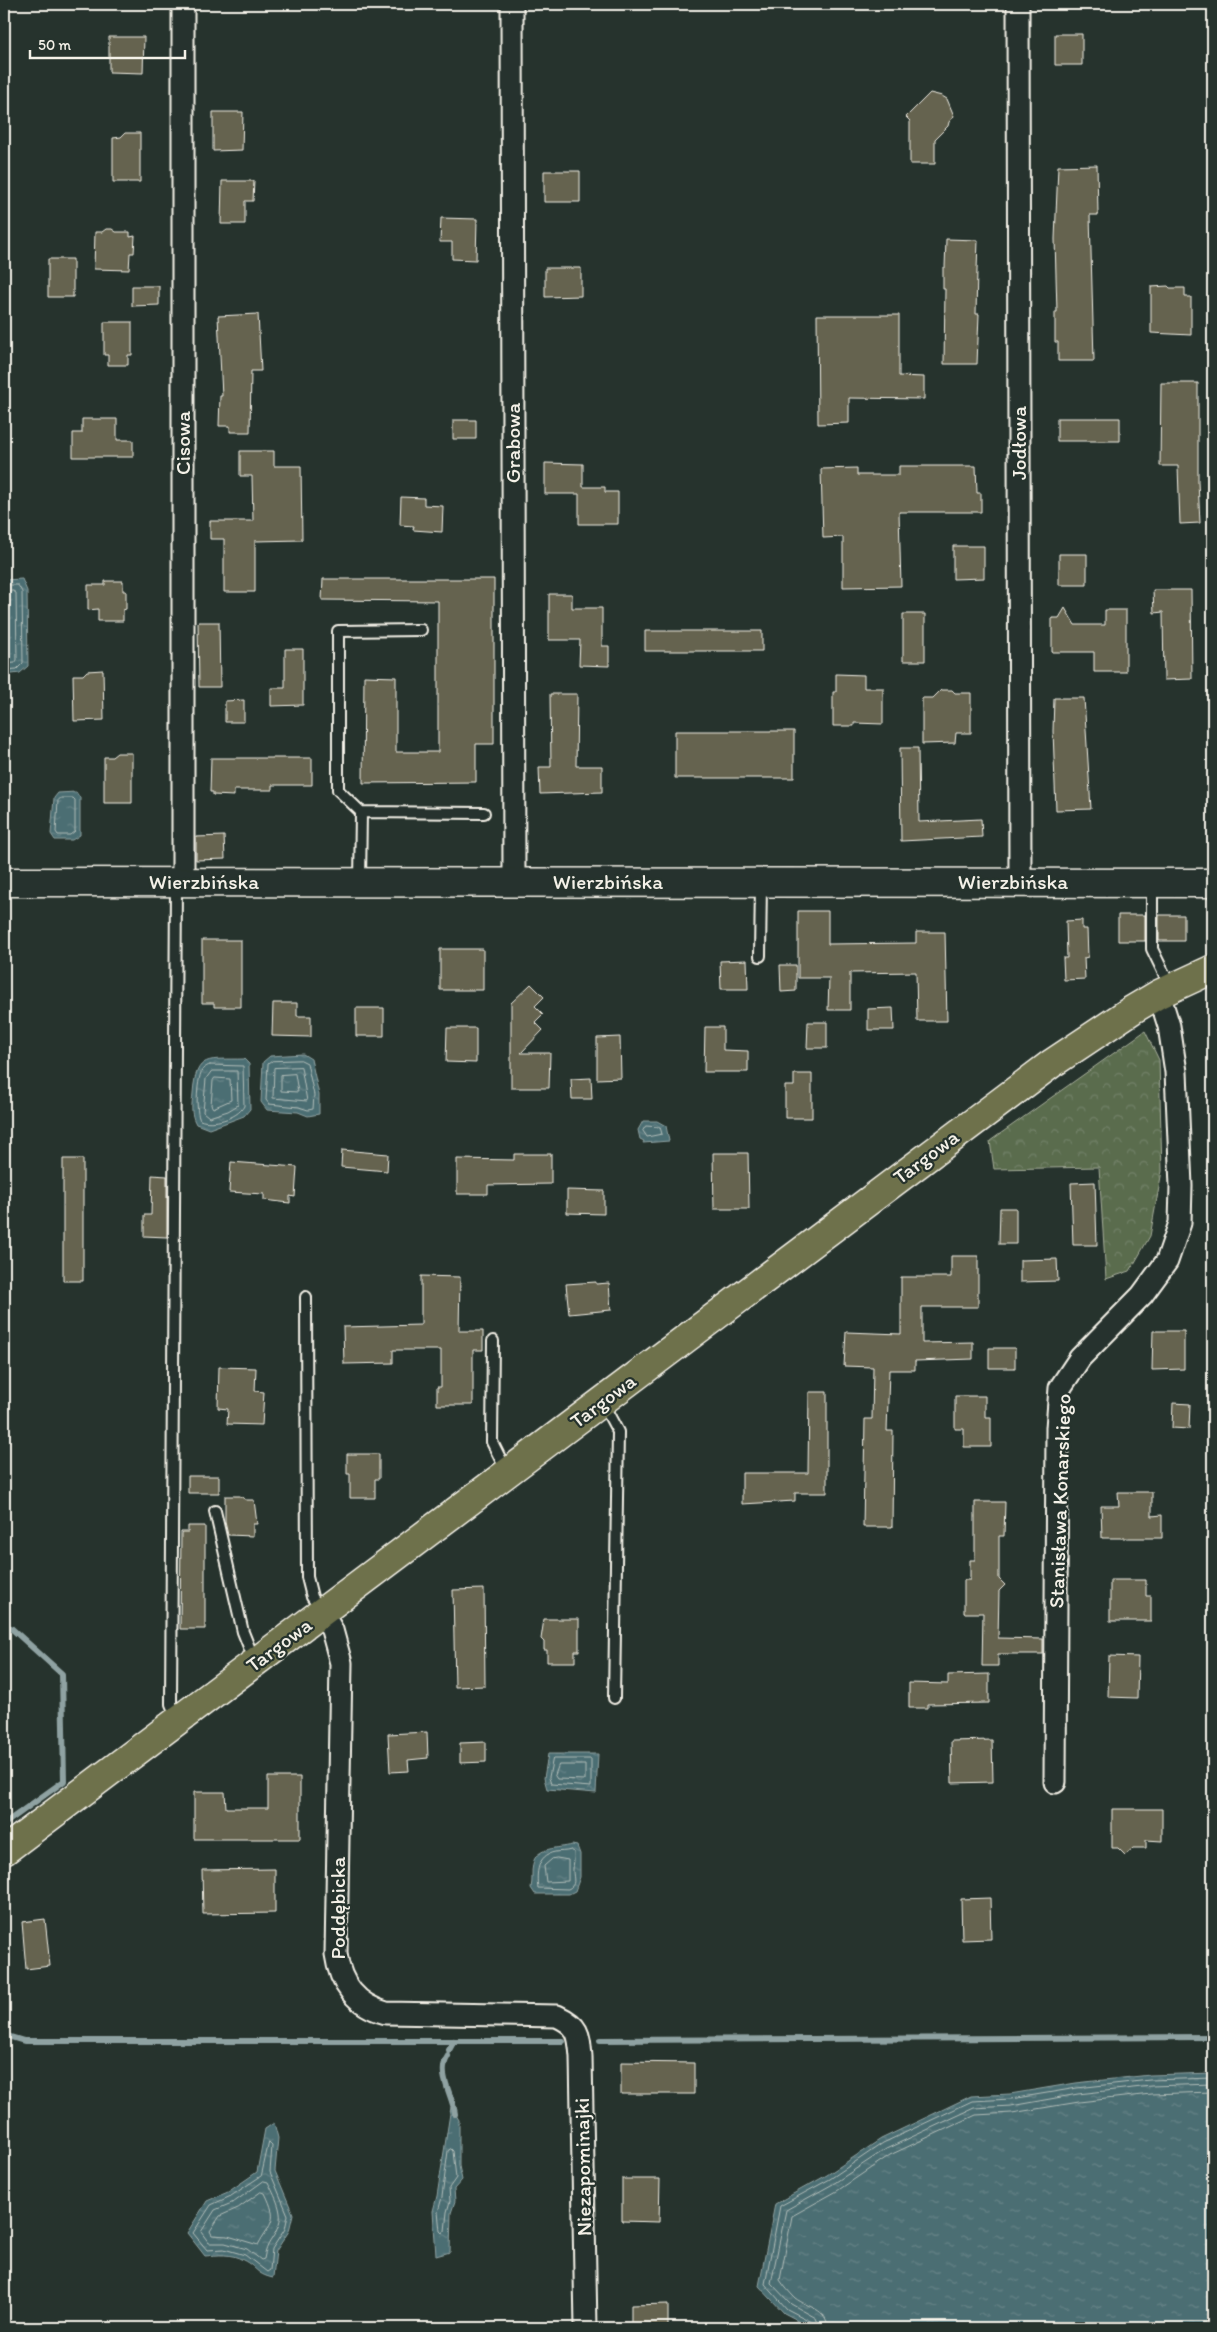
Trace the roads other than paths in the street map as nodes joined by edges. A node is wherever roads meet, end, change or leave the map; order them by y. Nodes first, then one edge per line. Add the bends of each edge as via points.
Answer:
1 (183, 4) edge
2 (512, 4) edge
3 (1018, 4) edge
4 (421, 630) dead end
5 (361, 812) junction
6 (484, 813) dead end
7 (4, 882) edge
8 (180, 882) junction
9 (761, 882) junction
10 (1020, 882) junction
11 (360, 883) junction
12 (514, 883) junction
13 (1152, 883) junction
14 (1213, 883) edge
15 (760, 956) dead end
16 (1213, 969) edge
17 (1165, 992) junction
18 (306, 1297) dead end
19 (492, 1341) dead end
20 (602, 1401) junction
21 (507, 1473) junction
22 (215, 1511) dead end
23 (322, 1612) junction
24 (256, 1662) junction
25 (614, 1698) dead end
26 (178, 1722) junction
27 (1055, 1782) dead end
28 (4, 1851) edge
29 (557, 2016) joint
30 (586, 2328) edge

1 - 8 street, Cisowa
2 - 12 street, Grabowa
3 - 10 street, Jodłowa
4 - 5 lane via 338,631 338,790
5 - 6 lane
5 - 11 lane
7 - 8 street, Wierzbińska
8 - 11 street, Wierzbińska
8 - 26 lane via 171,1704
9 - 10 street, Wierzbińska
9 - 12 street, Wierzbińska
9 - 15 lane
10 - 13 street, Wierzbińska
11 - 12 street, Wierzbińska
13 - 14 street, Wierzbińska
13 - 17 lane via 1152,950
16 - 17 main road, Targowa
17 - 20 main road, Targowa via 1051,1064
17 - 27 street, Stanisława Konarskiego via 1176,1072 1180,1223 1167,1261 1142,1295 1080,1358 1060,1388
18 - 23 lane via 307,1577 312,1597
19 - 21 lane via 492,1442
20 - 21 main road, Targowa
20 - 25 lane via 618,1432
21 - 23 main road, Targowa
22 - 24 lane via 243,1632
23 - 24 main road, Targowa
23 - 29 street, Poddębicka via 332,1630 341,1663 336,1954 338,1968 350,1992 372,2009 386,2013
24 - 26 main road, Targowa
26 - 28 main road, Targowa
29 - 30 street, Niezapominajki via 575,2027 580,2043

